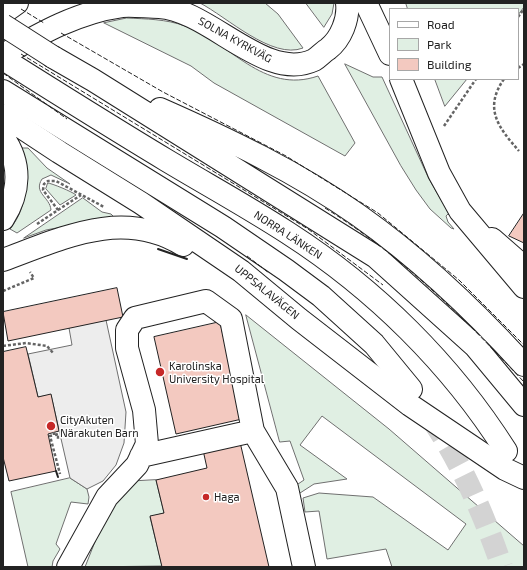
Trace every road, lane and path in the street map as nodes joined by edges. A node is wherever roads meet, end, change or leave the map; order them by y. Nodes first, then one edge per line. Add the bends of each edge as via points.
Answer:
1 (17, 3) edge
2 (347, 3) edge
3 (366, 3) edge
4 (3, 13) edge
5 (3, 26) edge
6 (389, 52) edge
7 (3, 55) edge
8 (3, 59) edge
9 (93, 80) junction
10 (401, 80) edge
11 (475, 80) edge
12 (503, 80) edge
13 (3, 91) edge
14 (3, 115) edge
15 (442, 120) dead end
16 (444, 126) junction
17 (445, 132) dead end
18 (3, 137) edge
19 (519, 151) dead end
20 (82, 194) junction
21 (58, 210) junction
22 (109, 210) dead end
23 (460, 211) junction
24 (3, 219) edge
25 (34, 226) dead end
26 (3, 260) edge
27 (524, 267) edge
28 (28, 268) dead end
29 (524, 287) edge
30 (3, 291) edge
31 (278, 302) junction
32 (3, 346) edge
33 (54, 354) dead end
34 (524, 365) edge
35 (411, 389) dead end
36 (524, 405) edge
37 (253, 431) junction
38 (58, 439) dead end
39 (506, 451) dead end
40 (141, 456) junction
41 (60, 474) dead end
42 (524, 478) edge
43 (68, 567) edge
44 (304, 567) edge

1 - 4 main road
2 - 7 main road, SOLNA KYRKVÄG via 346,20 332,45 314,60 295,65 278,64 250,51 198,19 161,7 123,6 82,14 40,33
3 - 6 main road
5 - 9 main road, bridge
8 - 39 main road, NORRA LÄNKEN via 112,128 288,233 347,276 396,316 441,364 471,400
9 - 34 main road via 220,136 284,170 357,214 430,271
9 - 36 main road via 376,256 475,346
10 - 23 main road via 439,172
11 - 16 path
12 - 19 path via 497,89 494,114 504,133
13 - 35 main road via 223,227 286,270 321,296 374,344
14 - 31 main road, UPPSALAVÄGEN via 242,270
15 - 16 path
16 - 17 path
18 - 24 main road via 14,156 16,184 14,198
20 - 21 path
20 - 21 path via 52,180 46,182 44,192
20 - 22 path
21 - 25 path
23 - 27 main road
23 - 29 main road
26 - 31 main road via 71,236 105,228 139,227 172,238 196,252 250,292
28 - 30 path via 34,278
31 - 42 main road, UPPSALAVÄGEN via 410,405 505,469
32 - 33 path via 26,343 46,346
37 - 40 main road
37 - 40 main road via 231,319 206,302 156,312 135,318 127,330 127,348 144,410 147,444
37 - 44 main road via 287,488
38 - 41 path via 58,434 50,436
40 - 43 main road via 137,465 107,498

